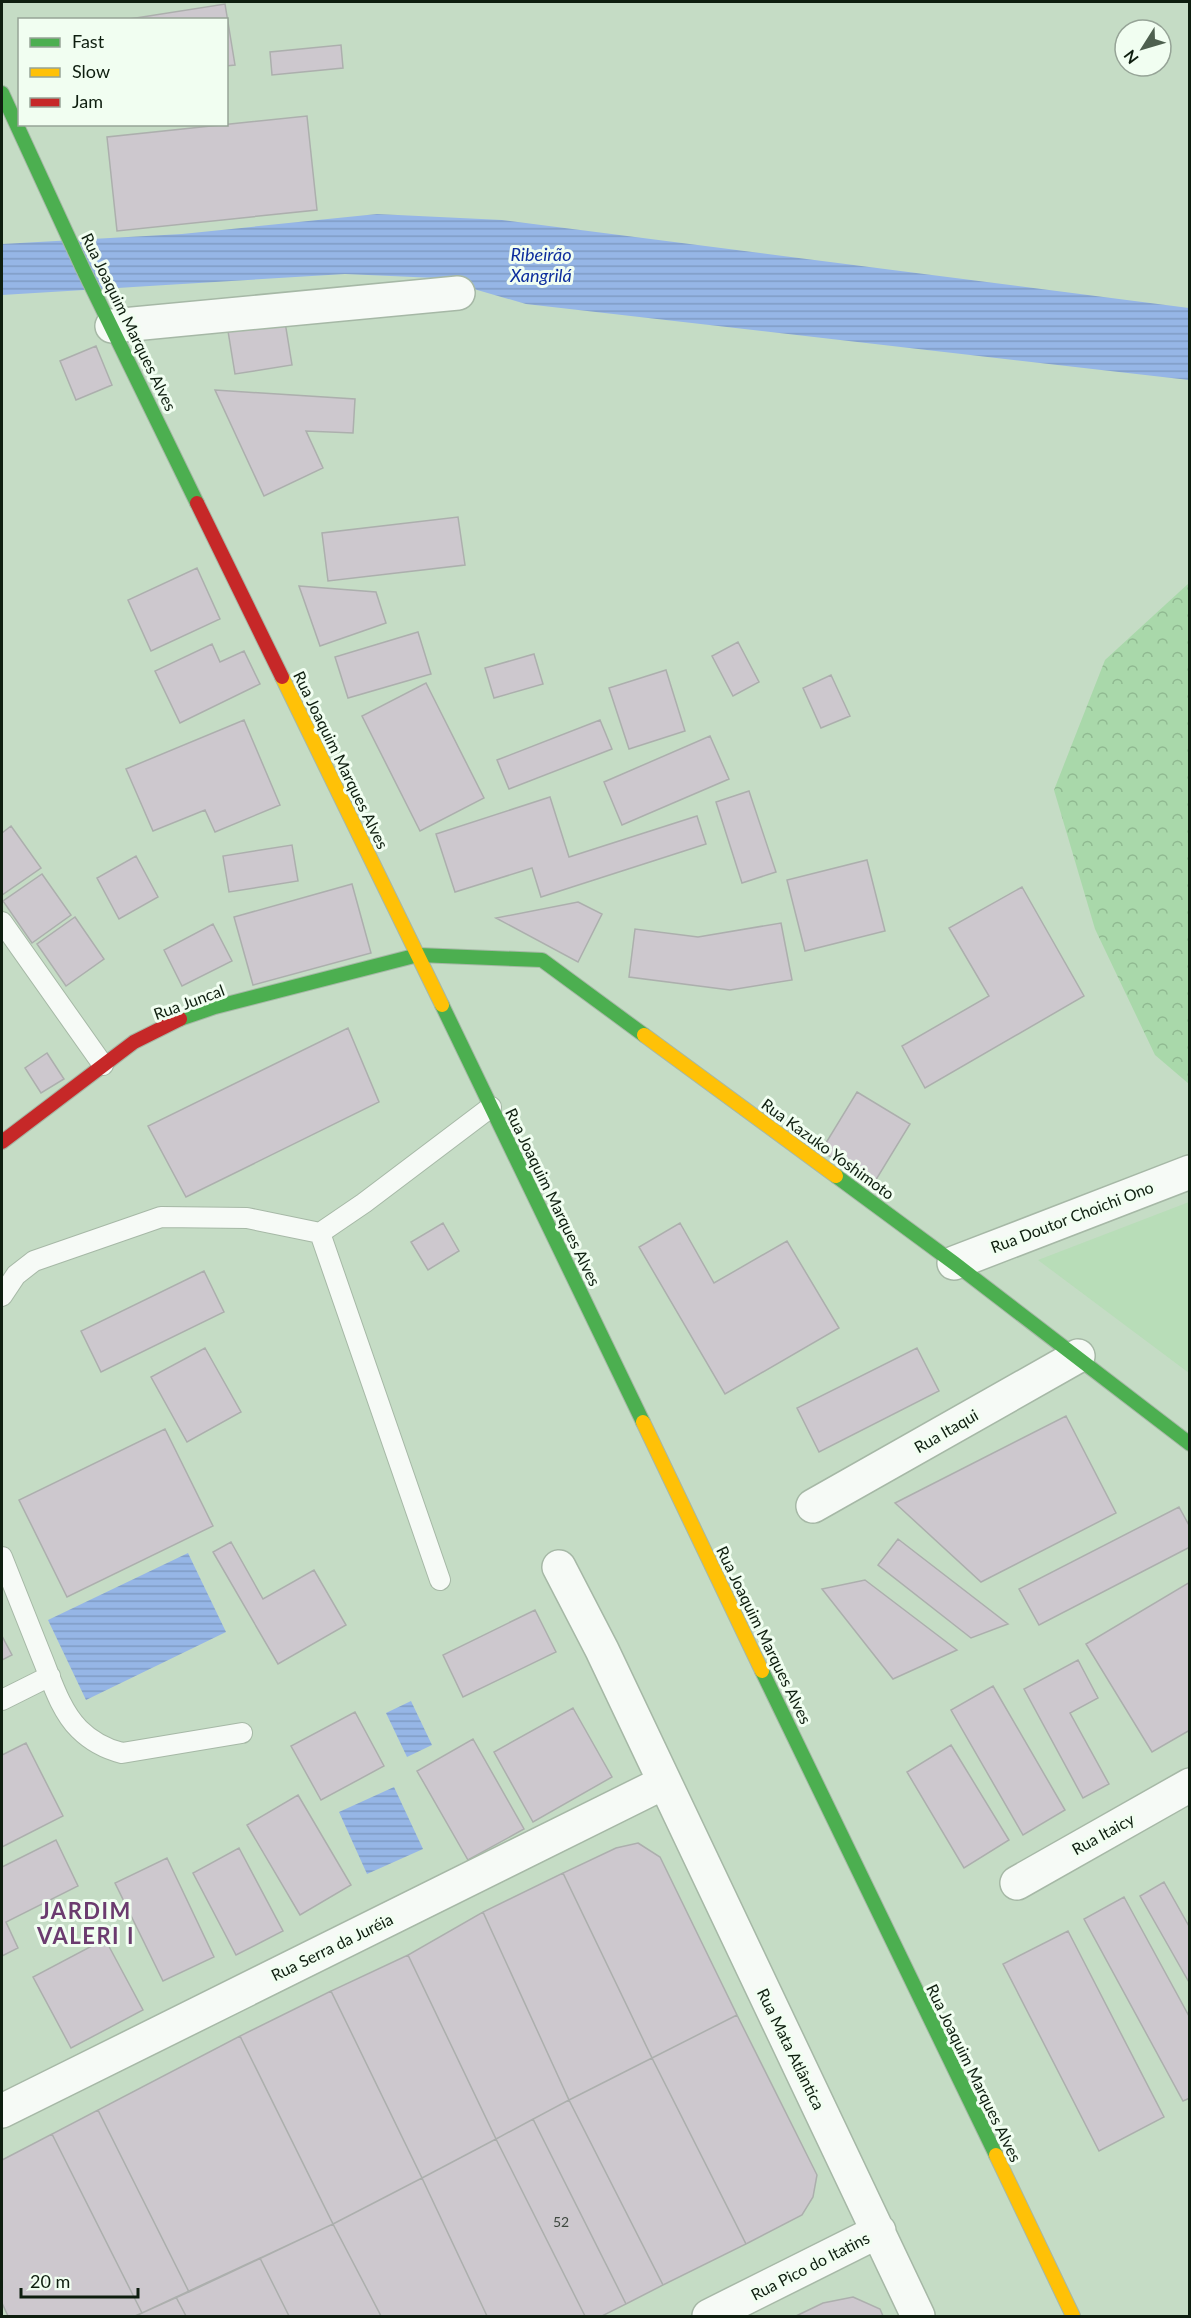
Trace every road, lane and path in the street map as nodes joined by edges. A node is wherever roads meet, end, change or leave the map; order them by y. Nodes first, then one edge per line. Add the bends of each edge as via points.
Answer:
1 (2, 93) edge
2 (458, 293) dead end
3 (112, 326) junction
4 (2, 922) edge
5 (418, 955) junction
6 (102, 1065) junction
7 (491, 1107) junction
8 (2, 1142) edge
9 (1190, 1172) edge
10 (320, 1233) junction
11 (954, 1263) junction
12 (2, 1296) edge
13 (1078, 1356) junction
14 (1190, 1444) edge
15 (813, 1506) dead end
16 (2, 1557) edge
17 (560, 1567) dead end
18 (440, 1580) dead end
19 (50, 1676) junction
20 (2, 1700) edge
21 (242, 1733) dead end
22 (663, 1783) junction
23 (1190, 1785) edge
24 (1017, 1883) dead end
25 (2, 2111) edge
26 (879, 2231) junction
27 (1070, 2315) edge
28 (709, 2316) edge
29 (918, 2316) edge

1 - 3 street, Rua Joaquim Marques Alves
2 - 3 street
3 - 5 street, Rua Joaquim Marques Alves
4 - 6 lane
5 - 6 street, Rua Juncal via 194,1014 134,1042
5 - 7 street, Rua Joaquim Marques Alves
5 - 11 street, Rua Kazuko Yoshimoto via 543,960
6 - 8 street, Rua Juncal
7 - 10 lane
7 - 27 street, Rua Joaquim Marques Alves
9 - 11 street, Rua Doutor Choichi Ono
10 - 12 lane via 247,1218 161,1216 34,1261 16,1275
10 - 18 lane
11 - 13 street, Rua Kazuko Yoshimoto
13 - 14 street, Rua Kazuko Yoshimoto
13 - 15 street, Rua Itaqui
16 - 19 lane
17 - 22 street, Rua Mata Atlântica
19 - 20 lane
19 - 21 lane via 79,1729 106,1749 122,1753
22 - 25 street, Rua Serra da Juréia
22 - 26 street, Rua Mata Atlântica
23 - 24 street, Rua Itaicy
26 - 28 street, Rua Pico do Itatins
26 - 29 street, Rua Mata Atlântica

